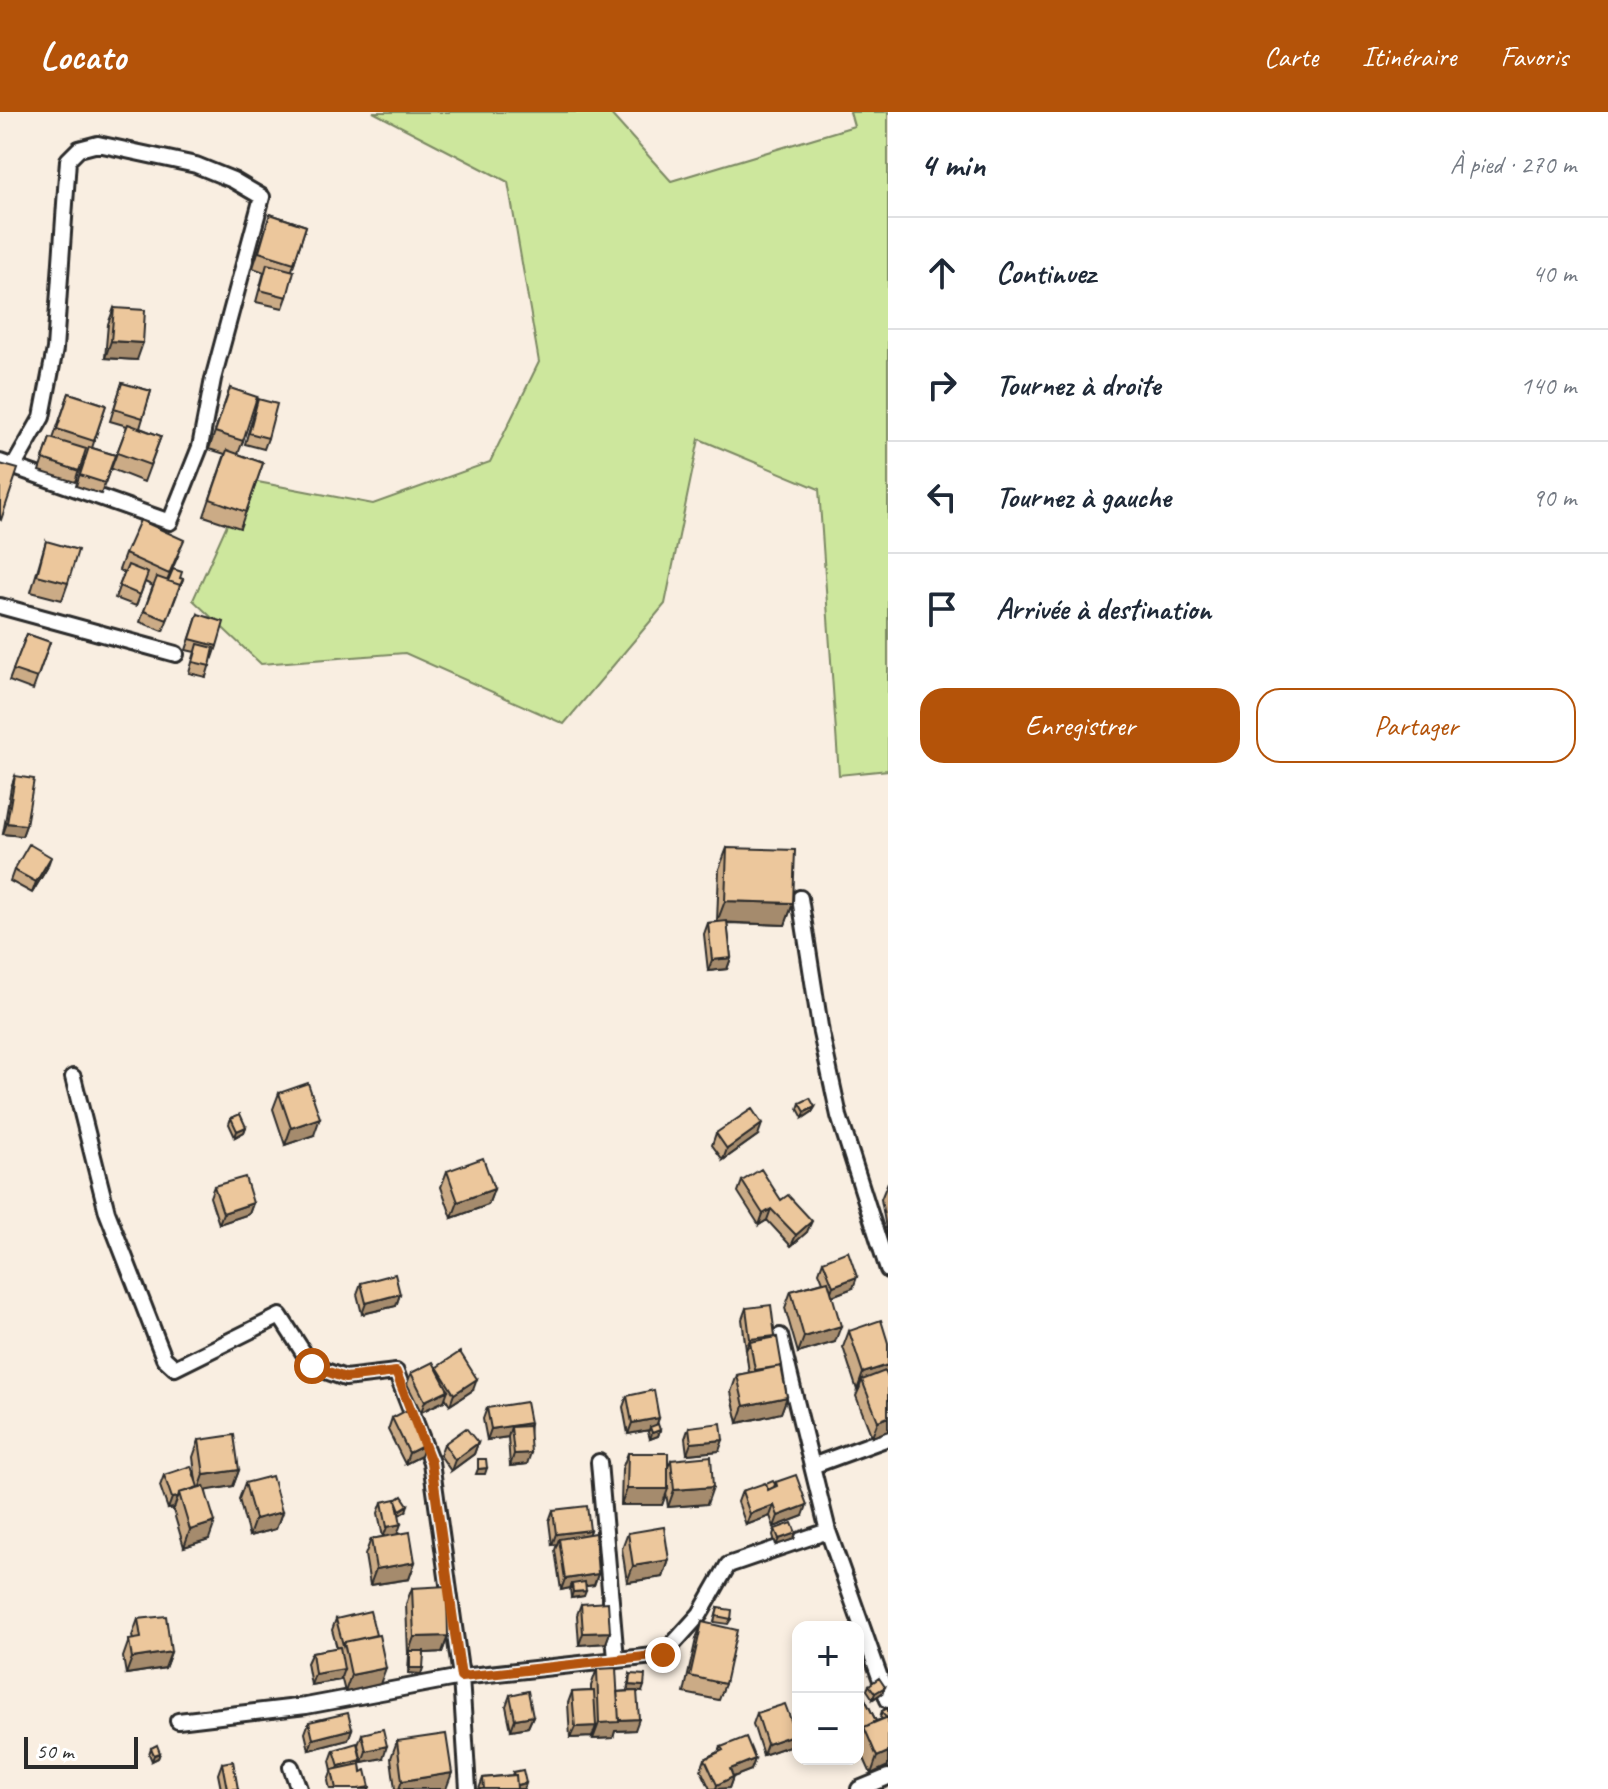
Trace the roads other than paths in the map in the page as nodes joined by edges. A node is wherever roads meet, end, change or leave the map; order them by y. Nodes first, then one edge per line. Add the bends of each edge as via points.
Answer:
1 (7, 464) edge
2 (0, 606) edge
3 (176, 654) dead end
4 (800, 898) dead end
5 (73, 1077) dead end
6 (888, 1270) edge
7 (780, 1336) edge
8 (888, 1438) edge
9 (599, 1462) dead end
10 (812, 1466) junction
11 (828, 1531) junction
12 (616, 1659) junction
13 (461, 1677) junction
14 (888, 1700) edge
15 (178, 1721) dead end
16 (291, 1767) dead end
17 (888, 1777) edge
18 (299, 1789) edge
19 (468, 1789) edge
20 (859, 1789) edge

1 - 1 street via 42,417 55,349 68,160 79,149 98,144 196,165 262,197 200,447 170,522
2 - 3 street
4 - 6 street via 839,1116
5 - 13 street via 107,1212 164,1358 175,1368 280,1316 312,1366 345,1378 396,1372 431,1462
7 - 10 street
8 - 10 street
9 - 12 street
10 - 11 street
11 - 12 street via 728,1565 700,1614 663,1655
11 - 14 street
12 - 13 street
13 - 15 street via 306,1706
13 - 19 street
16 - 18 street
17 - 20 street

